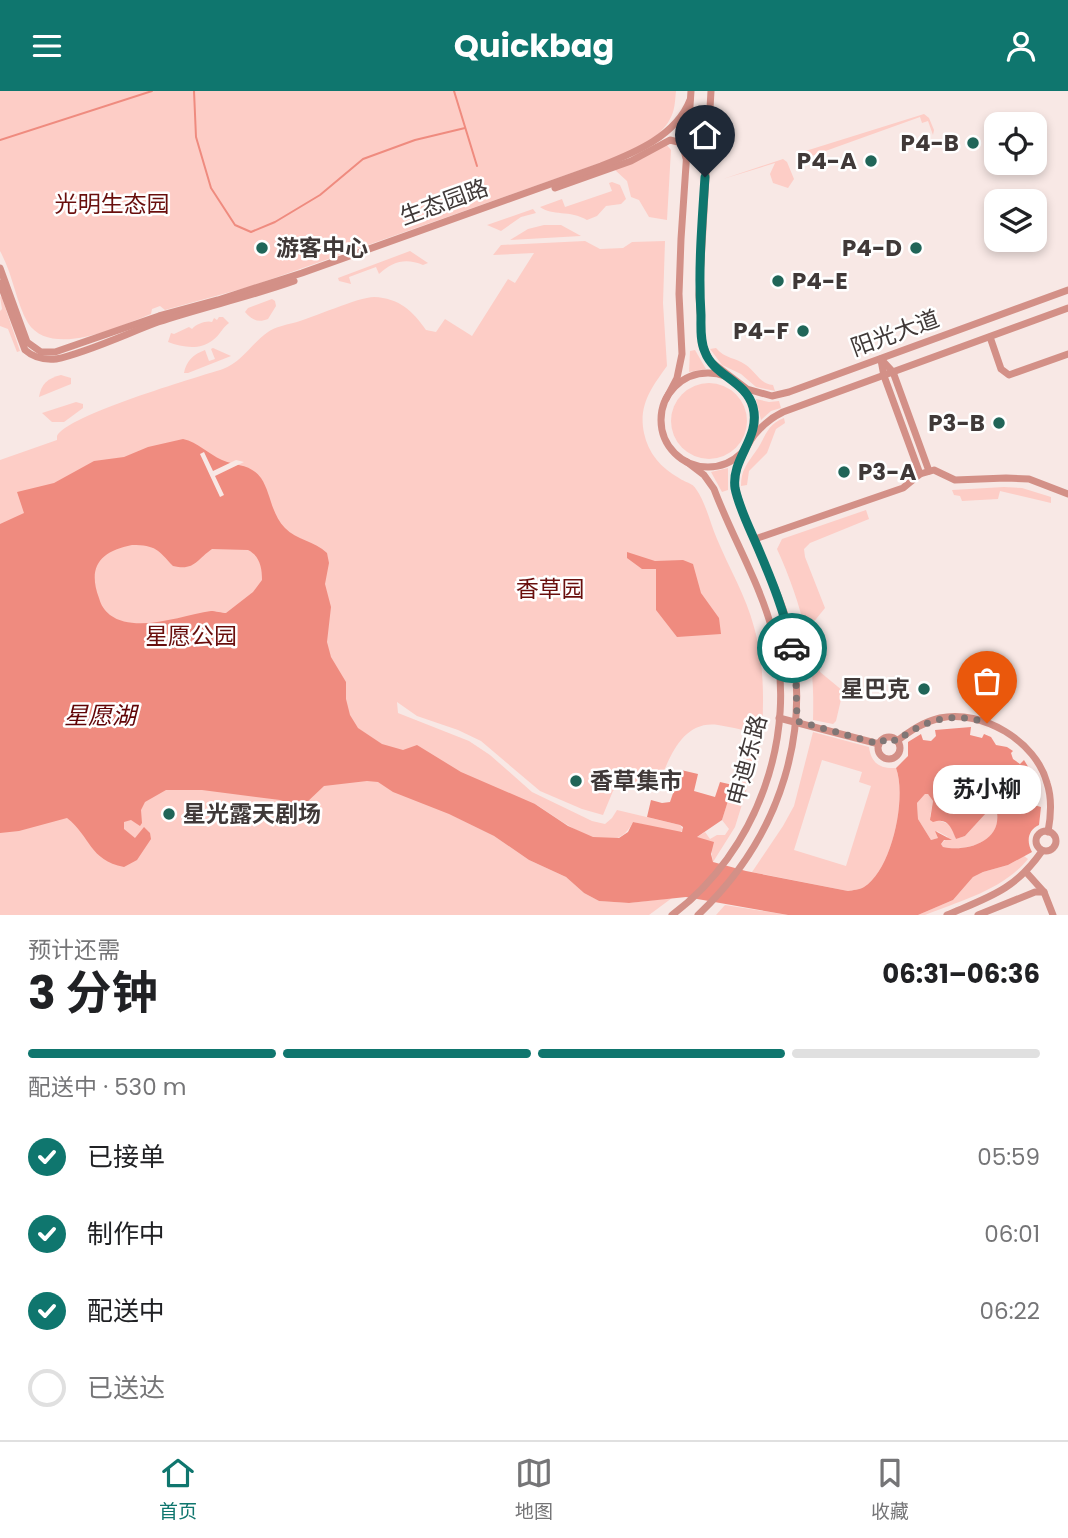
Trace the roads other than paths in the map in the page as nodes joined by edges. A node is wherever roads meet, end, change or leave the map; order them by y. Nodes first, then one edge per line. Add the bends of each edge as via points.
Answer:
1 (691, 91) edge
2 (711, 91) edge
3 (690, 100) junction
4 (686, 158) junction
5 (0, 268) edge
6 (0, 283) edge
7 (1068, 290) edge
8 (1068, 308) edge
9 (990, 337) junction
10 (1068, 354) edge
11 (881, 359) junction
12 (893, 372) junction
13 (884, 376) junction
14 (735, 382) junction
15 (666, 399) junction
16 (750, 443) junction
17 (687, 463) junction
18 (929, 471) junction
19 (920, 474) junction
20 (1068, 494) edge
21 (755, 539) junction
22 (779, 718) junction
23 (797, 721) junction
24 (897, 741) junction
25 (879, 744) junction
26 (1048, 832) junction
27 (1042, 851) junction
28 (1026, 872) junction
29 (1044, 893) junction
30 (675, 913) edge
31 (698, 915) edge
32 (947, 915) edge
33 (978, 915) edge
34 (1053, 915) edge

1 - 3 street
2 - 14 street via 699,295 702,343 710,361
3 - 4 street
3 - 5 street, 生态园路 via 685,113 657,139 627,156 302,273 66,349 47,353 31,347
4 - 6 street, 生态园路 via 682,143 665,141 631,161 584,179 55,359 25,351
4 - 15 street via 681,366
7 - 11 street, 阳光大道
8 - 9 street, 阳光大道
9 - 10 street via 1001,369 1009,375
9 - 12 street, 阳光大道
11 - 12 street
11 - 13 street
11 - 14 street, 阳光大道 via 781,394 763,395
12 - 13 street, 阳光大道
12 - 18 street
13 - 16 street, 阳光大道 via 769,419
13 - 19 street
14 - 15 street via 722,376 697,375 685,379
14 - 16 street via 752,405 755,419
15 - 17 street via 661,428 666,442
16 - 17 street via 732,461 717,467
16 - 21 street, 申迪东路 via 736,468 735,486
17 - 22 street, 申迪东路 via 714,489 765,608 778,661
18 - 19 street
18 - 20 street via 956,480 1029,479
19 - 21 street via 903,488
21 - 23 street, 申迪东路 via 787,626
22 - 23 street
22 - 30 street, 申迪东路 via 767,779 742,838 715,875
23 - 25 street
23 - 31 street, 申迪东路 via 780,794 755,845 728,884
24 - 25 street via 887,738
24 - 25 street via 899,751 892,759 880,754
24 - 26 street via 940,718 977,719 1001,730 1028,749 1041,767 1050,800
26 - 27 street via 1037,837
26 - 27 street via 1055,845
27 - 28 street
28 - 29 street
28 - 32 street via 1008,888
29 - 33 street via 1035,892
29 - 34 street

